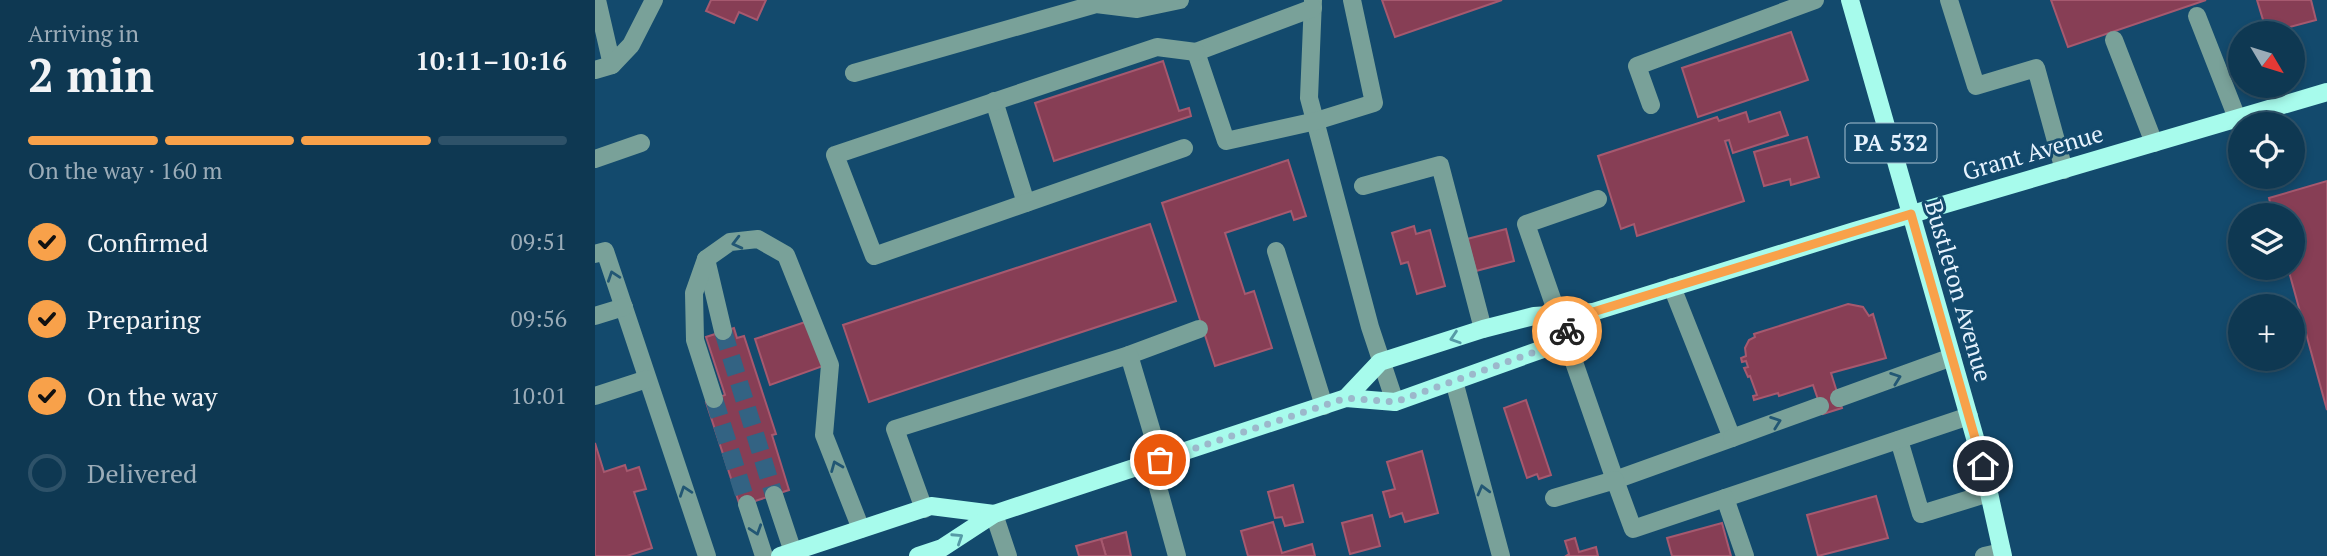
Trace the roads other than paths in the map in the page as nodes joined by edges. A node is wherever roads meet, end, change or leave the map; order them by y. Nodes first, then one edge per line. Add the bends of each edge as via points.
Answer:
1 (597, 0) edge
2 (654, 0) edge
3 (1180, 0) edge
4 (1352, 0) edge
5 (1815, 0) edge
6 (1850, 0) edge
7 (1949, 0) edge
8 (1313, 4) edge
9 (2197, 16) dead end
10 (2114, 40) dead end
11 (1196, 52) junction
12 (603, 68) edge
13 (854, 73) dead end
14 (2327, 92) edge
15 (994, 101) junction
16 (1651, 105) dead end
17 (2235, 112) edge
18 (2258, 112) edge
19 (1316, 121) junction
20 (2228, 121) edge
21 (642, 143) dead end
22 (2154, 143) junction
23 (1184, 148) dead end
24 (595, 159) edge
25 (2064, 170) junction
26 (1363, 186) dead end
27 (1598, 199) dead end
28 (1026, 203) junction
29 (1911, 214) junction
30 (1276, 251) dead end
31 (595, 254) edge
32 (706, 259) junction
33 (1672, 287) junction
34 (624, 307) junction
35 (1593, 312) junction
36 (1557, 314) junction
37 (595, 316) edge
38 (1199, 329) dead end
39 (1483, 330) junction
40 (723, 331) tunnel mouth
41 (1564, 334) junction
42 (1129, 355) junction
43 (1952, 357) junction
44 (1381, 362) junction
45 (647, 379) junction
46 (1454, 381) junction
47 (595, 396) edge
48 (1346, 398) junction
49 (1839, 398) dead end
50 (714, 399) tunnel mouth
51 (1395, 402) junction
52 (1324, 406) junction
53 (1820, 406) dead end
54 (1969, 416) junction
55 (1732, 438) junction
56 (1899, 440) junction
57 (1155, 461) junction
58 (1615, 480) junction
59 (1990, 493) junction
60 (774, 495) tunnel mouth
61 (1554, 498) dead end
62 (1725, 498) junction
63 (747, 504) tunnel mouth
64 (925, 509) junction
65 (994, 514) junction
66 (861, 529) junction
67 (786, 554) edge
68 (1997, 555) edge
69 (707, 556) edge
70 (764, 556) edge
71 (918, 556) edge
72 (1008, 556) edge
73 (1177, 556) edge
74 (1501, 556) edge
75 (1745, 556) edge

1 - 12 street
2 - 12 street via 631,46
3 - 13 street via 1137,9 1096,4
4 - 19 street via 1374,103
5 - 16 street via 1637,66
6 - 29 main road, Bustleton Avenue / PA 532
7 - 25 street via 1976,86 2036,68
8 - 11 street
8 - 19 street via 1309,98
9 - 17 street
10 - 22 street
11 - 15 street via 1157,47
11 - 19 street via 1226,141
14 - 18 main road, Grant Avenue
15 - 28 street
15 - 28 street via 835,155 874,256
19 - 44 street
20 - 22 main road, Grant Avenue
21 - 24 street
22 - 25 main road, Grant Avenue
23 - 28 street
25 - 29 main road, Grant Avenue
26 - 39 street via 1440,165
27 - 36 street via 1525,224
29 - 33 main road, Grant Avenue
29 - 43 main road, Bustleton Avenue / PA 532
30 - 52 street
34 -> 31 street via 605,251
32 - 40 street
32 - 50 street via 694,293 695,340
66 -> 32 street via 824,435 830,365 786,255 758,239 730,242
33 - 35 main road, Grant Avenue
33 - 55 street
34 - 37 street
34 - 45 street
35 - 36 main road, Grant Avenue
35 - 41 main road, Grant Avenue
36 - 39 main road, Grant Avenue
36 - 41 street
38 - 42 street
39 -> 44 main road, Grant Avenue
41 - 46 main road, Grant Avenue via 1543,349
41 - 58 street
42 - 57 street
42 - 64 street via 895,429
49 -> 43 street
43 - 54 main road, Bustleton Avenue / PA 532
44 - 48 main road, Grant Avenue
44 - 51 street
45 - 47 street
69 -> 45 street
46 - 51 main road, Grant Avenue
74 -> 46 street
48 - 51 main road, Grant Avenue
48 - 52 main road, Grant Avenue
52 - 57 main road, Grant Avenue
55 -> 53 street
54 - 56 street
54 - 59 main road, Bustleton Avenue / PA 532
55 - 58 street
56 - 59 street via 1921,514
56 - 62 street
57 - 65 main road, Grant Avenue
57 - 73 street
58 - 61 street
58 - 62 street via 1633,529
59 - 68 main road, Bustleton Avenue / PA 532
60 - 67 street
62 - 75 street
63 -> 70 street
64 - 65 main road, Grant Avenue
64 - 66 main road, Grant Avenue
71 -> 65 main road, Grant Avenue via 942,548
65 - 72 street
66 - 67 main road, Grant Avenue

